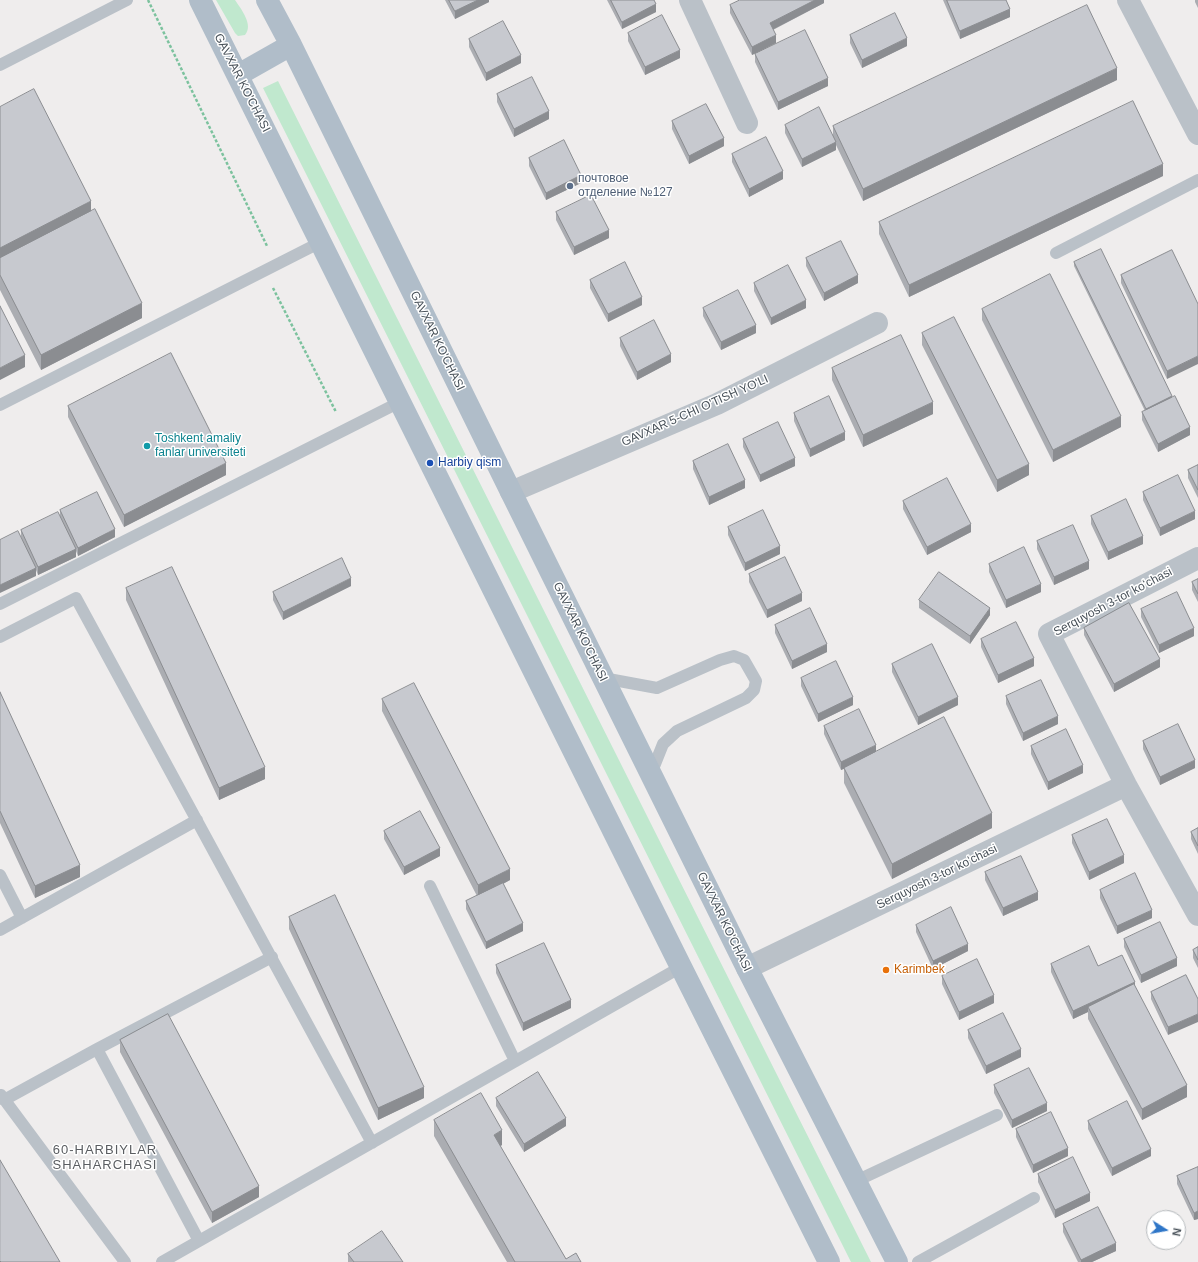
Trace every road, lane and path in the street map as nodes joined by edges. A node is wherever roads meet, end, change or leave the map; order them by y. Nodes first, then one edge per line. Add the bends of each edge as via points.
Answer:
1 (127, 0) edge
2 (148, 0) edge
3 (200, 0) edge
4 (267, 0) edge
5 (690, 0) edge
6 (1128, 0) edge
7 (291, 45) junction
8 (0, 65) edge
9 (238, 75) junction
10 (747, 123) dead end
11 (1198, 134) edge
12 (1198, 180) edge
13 (321, 242) junction
14 (1056, 253) dead end
15 (276, 265) junction
16 (877, 323) dead end
17 (400, 402) junction
18 (0, 405) edge
19 (345, 430) junction
20 (511, 492) junction
21 (1198, 558) edge
22 (0, 604) edge
23 (0, 637) edge
24 (604, 678) junction
25 (651, 774) junction
26 (1126, 785) junction
27 (197, 820) junction
28 (0, 874) edge
29 (430, 886) dead end
30 (1198, 915) edge
31 (22, 918) junction
32 (0, 930) edge
33 (272, 957) junction
34 (681, 967) junction
35 (747, 968) junction
36 (97, 1049) junction
37 (515, 1061) junction
38 (2, 1097) edge
39 (997, 1115) dead end
40 (372, 1143) junction
41 (856, 1181) junction
42 (1034, 1198) dead end
43 (199, 1241) junction
44 (125, 1262) edge
45 (162, 1262) edge
46 (829, 1262) edge
47 (897, 1262) edge
48 (918, 1262) edge

1 - 8 lane
2 - 15 path
3 - 9 main road, GAVXAR KO'CHASI
4 - 7 main road, GAVXAR KO'CHASI
5 - 10 street
6 - 11 street
7 - 9 main road
7 - 20 main road, GAVXAR KO'CHASI
9 - 13 main road, GAVXAR KO'CHASI
12 - 14 lane
13 - 15 lane
13 - 17 main road, GAVXAR KO'CHASI
15 - 18 lane
15 - 19 path via 272,286
16 - 20 street, GAVXAR 5-CHI O'TISH YO'LI via 717,404
17 - 19 lane
17 - 34 main road, GAVXAR KO'CHASI
19 - 22 lane
20 - 24 main road, GAVXAR KO'CHASI
21 - 26 street, Serquyosh 3-tor koʻchasi via 1049,634
23 - 27 lane via 76,598
24 - 25 main road, GAVXAR KO'CHASI
24 - 25 lane via 658,688 734,656 744,660 756,681 754,690 746,698 677,731 663,744
25 - 35 main road, GAVXAR KO'CHASI
26 - 30 street, Serquyosh 3-tor koʻchasi
26 - 35 street, Serquyosh 3-tor koʻchasi
27 - 31 lane
27 - 33 lane
28 - 31 lane
29 - 37 lane
31 - 32 lane
33 - 36 lane
33 - 40 lane
34 - 37 lane
34 - 46 main road, GAVXAR KO'CHASI
35 - 41 main road, GAVXAR KO'CHASI
36 - 38 lane
36 - 43 lane
37 - 40 lane
38 - 44 lane
39 - 41 lane
40 - 43 lane
41 - 47 main road, GAVXAR KO'CHASI
42 - 48 lane
43 - 45 lane

